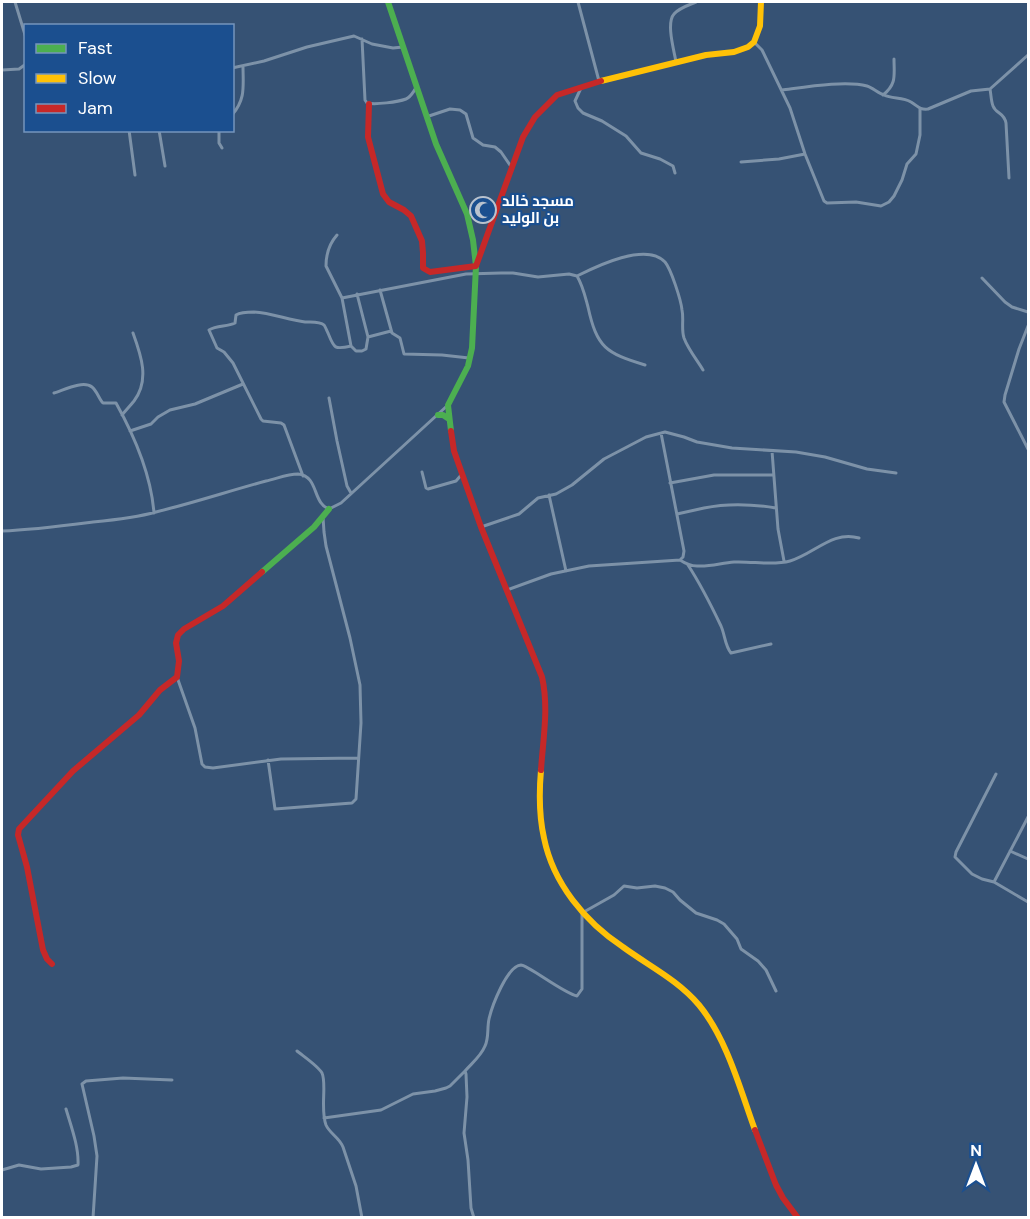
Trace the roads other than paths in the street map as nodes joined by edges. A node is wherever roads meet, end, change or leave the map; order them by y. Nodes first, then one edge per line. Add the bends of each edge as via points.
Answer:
1 (15, 2) edge
2 (388, 2) edge
3 (578, 2) edge
4 (696, 2) edge
5 (760, 2) edge
6 (24, 31) edge
7 (362, 39) junction
8 (754, 42) junction
9 (403, 47) junction
10 (1029, 55) edge
11 (894, 59) dead end
12 (676, 62) junction
13 (24, 66) edge
14 (243, 66) junction
15 (234, 68) edge
16 (2, 70) edge
17 (599, 81) junction
18 (582, 87) junction
19 (416, 88) junction
20 (990, 89) junction
21 (782, 90) junction
22 (883, 95) junction
23 (369, 104) junction
24 (920, 108) junction
25 (234, 113) edge
26 (426, 117) junction
27 (129, 132) edge
28 (159, 132) edge
29 (219, 132) edge
30 (222, 148) dead end
31 (805, 154) junction
32 (741, 162) dead end
33 (165, 166) dead end
34 (512, 168) junction
35 (675, 172) dead end
36 (135, 175) dead end
37 (1009, 178) dead end
38 (337, 235) dead end
39 (475, 270) junction
40 (577, 276) junction
41 (982, 278) dead end
42 (380, 290) junction
43 (357, 294) junction
44 (342, 298) junction
45 (1029, 312) edge
46 (1029, 326) edge
47 (391, 331) junction
48 (133, 333) dead end
49 (368, 337) junction
50 (351, 346) junction
51 (470, 358) junction
52 (645, 366) dead end
53 (703, 370) dead end
54 (244, 383) junction
55 (54, 393) dead end
56 (329, 398) dead end
57 (448, 405) junction
58 (122, 415) junction
59 (438, 415) junction
60 (449, 419) junction
61 (130, 431) junction
62 (660, 433) junction
63 (1029, 449) edge
64 (772, 451) junction
65 (422, 472) dead end
66 (896, 472) dead end
67 (462, 474) junction
68 (774, 475) junction
69 (303, 476) junction
70 (670, 483) junction
71 (351, 493) junction
72 (549, 495) junction
73 (776, 508) junction
74 (329, 509) junction
75 (154, 513) junction
76 (677, 514) junction
77 (323, 517) junction
78 (481, 527) junction
79 (2, 531) edge
80 (859, 538) dead end
81 (680, 560) junction
82 (784, 561) junction
83 (688, 565) junction
84 (566, 571) junction
85 (507, 590) junction
86 (771, 644) dead end
87 (177, 677) junction
88 (358, 758) junction
89 (268, 760) junction
90 (996, 774) dead end
91 (1029, 817) edge
92 (1010, 851) junction
93 (1029, 859) edge
94 (994, 882) junction
95 (1029, 902) edge
96 (582, 913) junction
97 (52, 964) dead end
98 (776, 991) dead end
99 (297, 1051) dead end
100 (465, 1071) junction
101 (172, 1080) dead end
102 (66, 1109) dead end
103 (324, 1118) junction
104 (2, 1170) edge
105 (93, 1218) edge
106 (362, 1218) edge
107 (474, 1218) edge
108 (798, 1218) edge

1 - 6 street
2 - 9 street
3 - 17 street
4 - 12 street via 672,16
5 - 8 street via 760,26
7 - 9 street
7 - 14 street via 348,37
7 - 23 street via 364,100
8 - 12 street via 735,52
8 - 21 street
9 - 19 street
10 - 20 street
11 - 22 street via 894,83
12 - 17 street
13 - 16 street
14 - 15 street
14 - 25 street via 244,91
17 - 18 street
18 - 34 street via 557,95 535,117
18 - 35 street via 575,101 583,113 626,136 641,153 673,166
19 - 23 street via 403,100
19 - 26 street
20 - 24 street via 971,91 928,109
20 - 37 street via 992,105 1005,117
21 - 22 street via 847,84 865,86
21 - 31 street
22 - 24 street
23 - 39 street via 368,137 383,194 391,205 411,216 422,241 423,268 430,272
24 - 31 street via 916,154 907,164 894,196 881,206 825,202
26 - 34 street via 460,110 466,114 473,138 495,147
26 - 39 street via 467,214
27 - 36 street
28 - 33 street
29 - 30 street
31 - 32 street
34 - 39 street
38 - 44 street via 331,242 326,266
39 - 40 street via 538,277
39 - 42 street
39 - 51 street
40 - 52 street via 599,341 607,350
40 - 53 street via 625,256 650,255 664,260 679,296 684,338
41 - 45 street via 1005,302
42 - 43 street
42 - 47 street
43 - 44 street
43 - 49 street
44 - 50 street
46 - 63 street via 1004,402
47 - 49 street
47 - 51 street via 402,341 404,354
48 - 58 street via 143,378 140,390
49 - 50 street via 366,349 356,351
50 - 54 street via 335,347 320,323 240,313 235,323 209,330 217,348 233,363
51 - 57 street
54 - 61 street via 195,405 170,410 151,424
54 - 69 street via 262,421 284,425
55 - 58 street via 90,386 103,403 116,404
56 - 71 street
57 - 59 street
57 - 60 street
58 - 61 street
59 - 60 street
59 - 71 street
60 - 67 street
61 - 75 street via 153,493
62 - 64 street via 732,448
62 - 70 street
62 - 72 street via 604,459 572,485
64 - 66 street
64 - 68 street
65 - 67 street via 428,489 456,481
67 - 78 street
68 - 70 street via 714,476
68 - 73 street
69 - 74 street
69 - 75 street via 273,479
70 - 76 street
71 - 74 street
72 - 78 street via 538,498 519,513
72 - 84 street
73 - 76 street via 724,505
73 - 82 street
74 - 77 street
75 - 79 street
76 - 81 street via 684,551
77 - 87 street via 223,606 178,635
77 - 88 street via 326,546 360,686
78 - 85 street
80 - 82 street via 843,536
81 - 83 street
81 - 84 street
82 - 83 street
83 - 86 street via 731,653
84 - 85 street
85 - 96 street via 544,682 546,708 539,795 544,837 553,868
87 - 89 street via 205,767
87 - 97 street via 73,771 19,829 43,950
88 - 89 street
88 - 89 street via 357,795 352,803 278,810 274,807
90 - 94 street via 954,856 972,874
91 - 92 street
92 - 93 street
92 - 94 street
94 - 95 street
96 - 98 street via 624,886 665,888 696,913 724,924 741,949 766,970
96 - 100 street via 580,993 569,993 523,965 516,967 505,979 491,1012 486,1045
96 - 108 street via 617,943 669,978 710,1018 776,1185
99 - 103 street via 323,1075
100 - 103 street via 446,1088 413,1094 381,1110
100 - 107 street via 464,1133
101 - 105 street via 123,1078 82,1084 97,1156
102 - 104 street via 78,1165 41,1169 19,1165
103 - 106 street via 330,1133 343,1146

